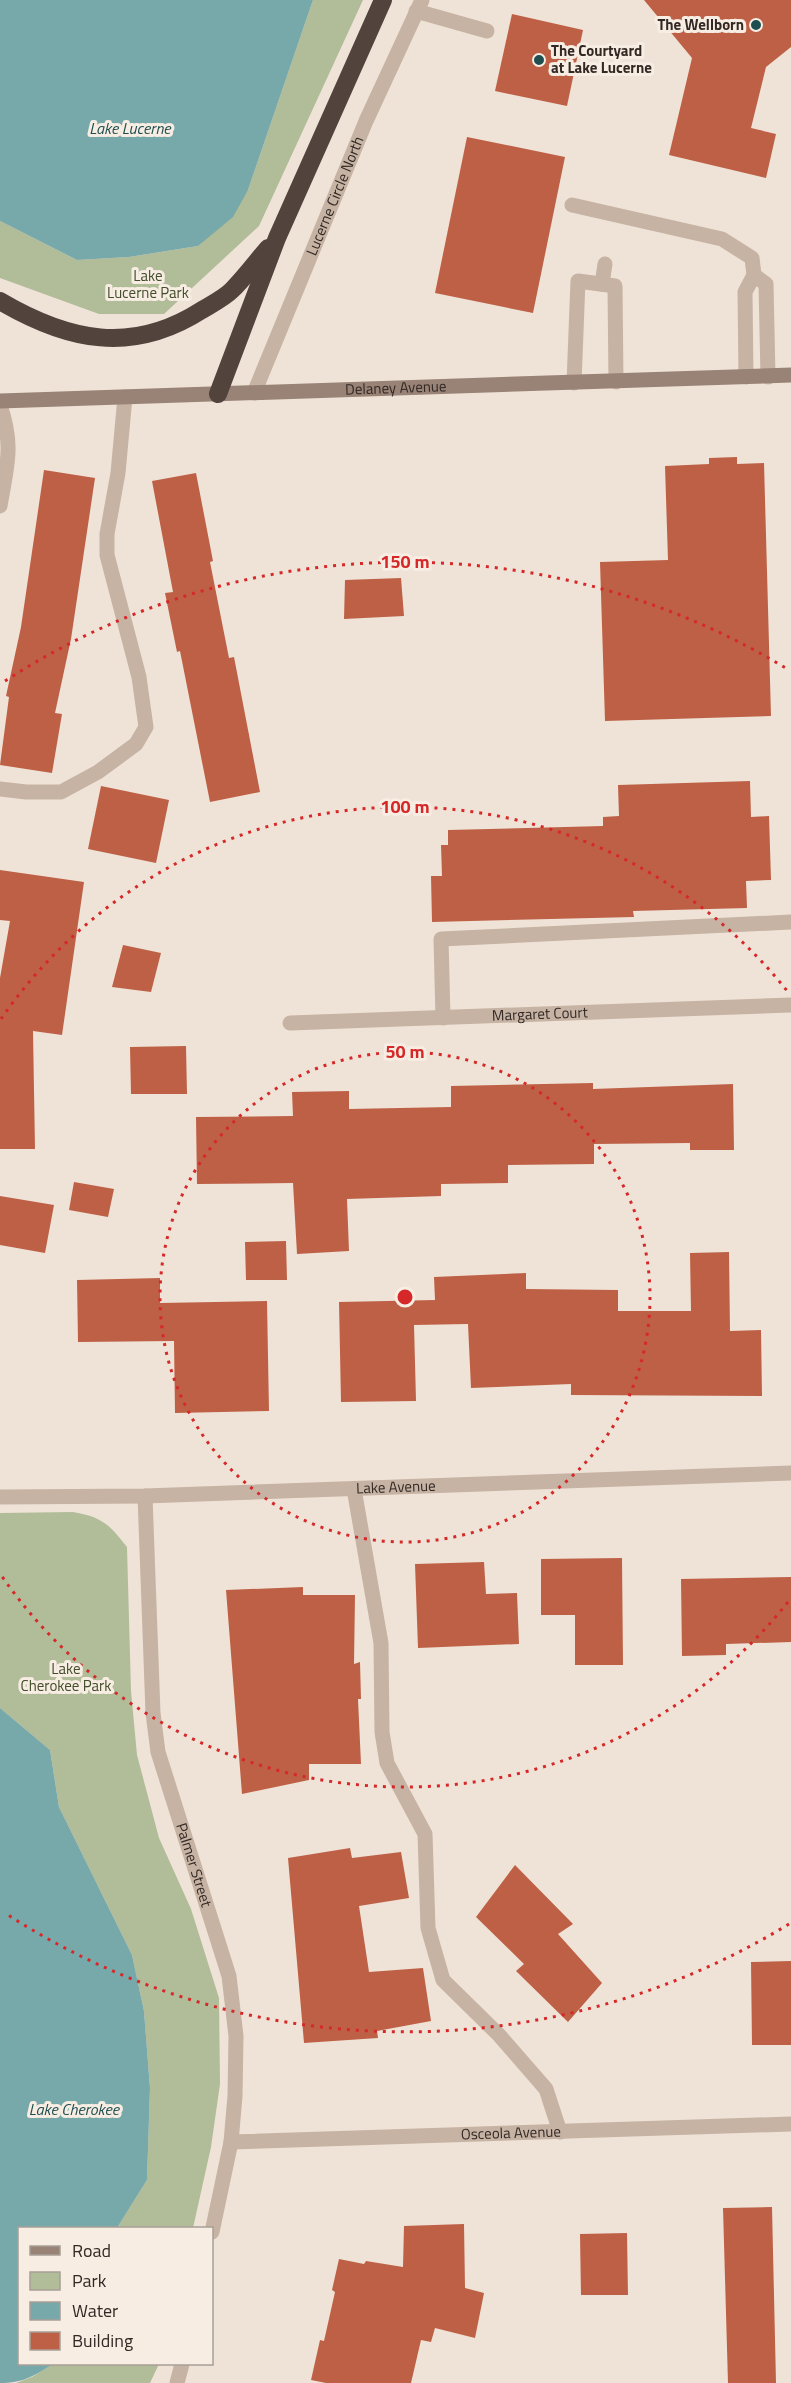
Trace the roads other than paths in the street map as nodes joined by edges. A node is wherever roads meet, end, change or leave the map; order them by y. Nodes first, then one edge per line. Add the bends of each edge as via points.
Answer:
1 (383, 0) edge
2 (419, 5) edge
3 (487, 31) dead end
4 (572, 205) dead end
5 (277, 238) junction
6 (605, 264) dead end
7 (754, 275) junction
8 (602, 284) junction
9 (0, 301) edge
10 (791, 375) edge
11 (768, 377) junction
12 (746, 378) junction
13 (616, 382) junction
14 (574, 383) junction
15 (254, 393) junction
16 (218, 394) junction
17 (125, 397) junction
18 (0, 403) edge
19 (0, 506) edge
20 (0, 789) edge
21 (791, 922) edge
22 (791, 1005) edge
23 (443, 1018) junction
24 (290, 1023) dead end
25 (791, 1473) edge
26 (354, 1489) junction
27 (145, 1496) junction
28 (0, 1497) edge
29 (791, 2124) edge
30 (560, 2132) junction
31 (231, 2142) junction
32 (213, 2227) edge
33 (182, 2365) edge
34 (177, 2383) edge

1 - 5 highway
2 - 3 street
2 - 15 street, Lucerne Circle North via 366,121
4 - 7 street via 722,239 752,258
5 - 9 highway via 231,292 181,324 128,339 87,337 42,323
5 - 16 highway
6 - 8 street
7 - 11 street via 766,284
7 - 12 street via 745,292
8 - 13 street via 615,286
8 - 14 street via 578,281
10 - 11 street, Delaney Avenue
11 - 12 street, Delaney Avenue
12 - 13 street, Delaney Avenue
13 - 14 street, Delaney Avenue
14 - 15 street, Delaney Avenue
15 - 16 street, Delaney Avenue
16 - 17 street, Delaney Avenue
17 - 18 street, Delaney Avenue
17 - 20 street via 107,555 139,677 147,727 136,744 98,772 61,792
18 - 19 street via 10,442
21 - 23 street via 441,939
22 - 23 street, Margaret Court
23 - 24 street, Margaret Court
25 - 26 street, Lake Avenue
26 - 27 street, Lake Avenue
26 - 30 street via 381,1643 382,1732 387,1763 425,1834 428,1928 443,1980 546,2089
27 - 28 street, Lake Avenue
27 - 31 street, Palmer Street via 153,1713 158,1752 229,1976 236,2036
29 - 30 street, Osceola Avenue
30 - 31 street, Osceola Avenue
31 - 32 street, Palmer Street
33 - 34 street

